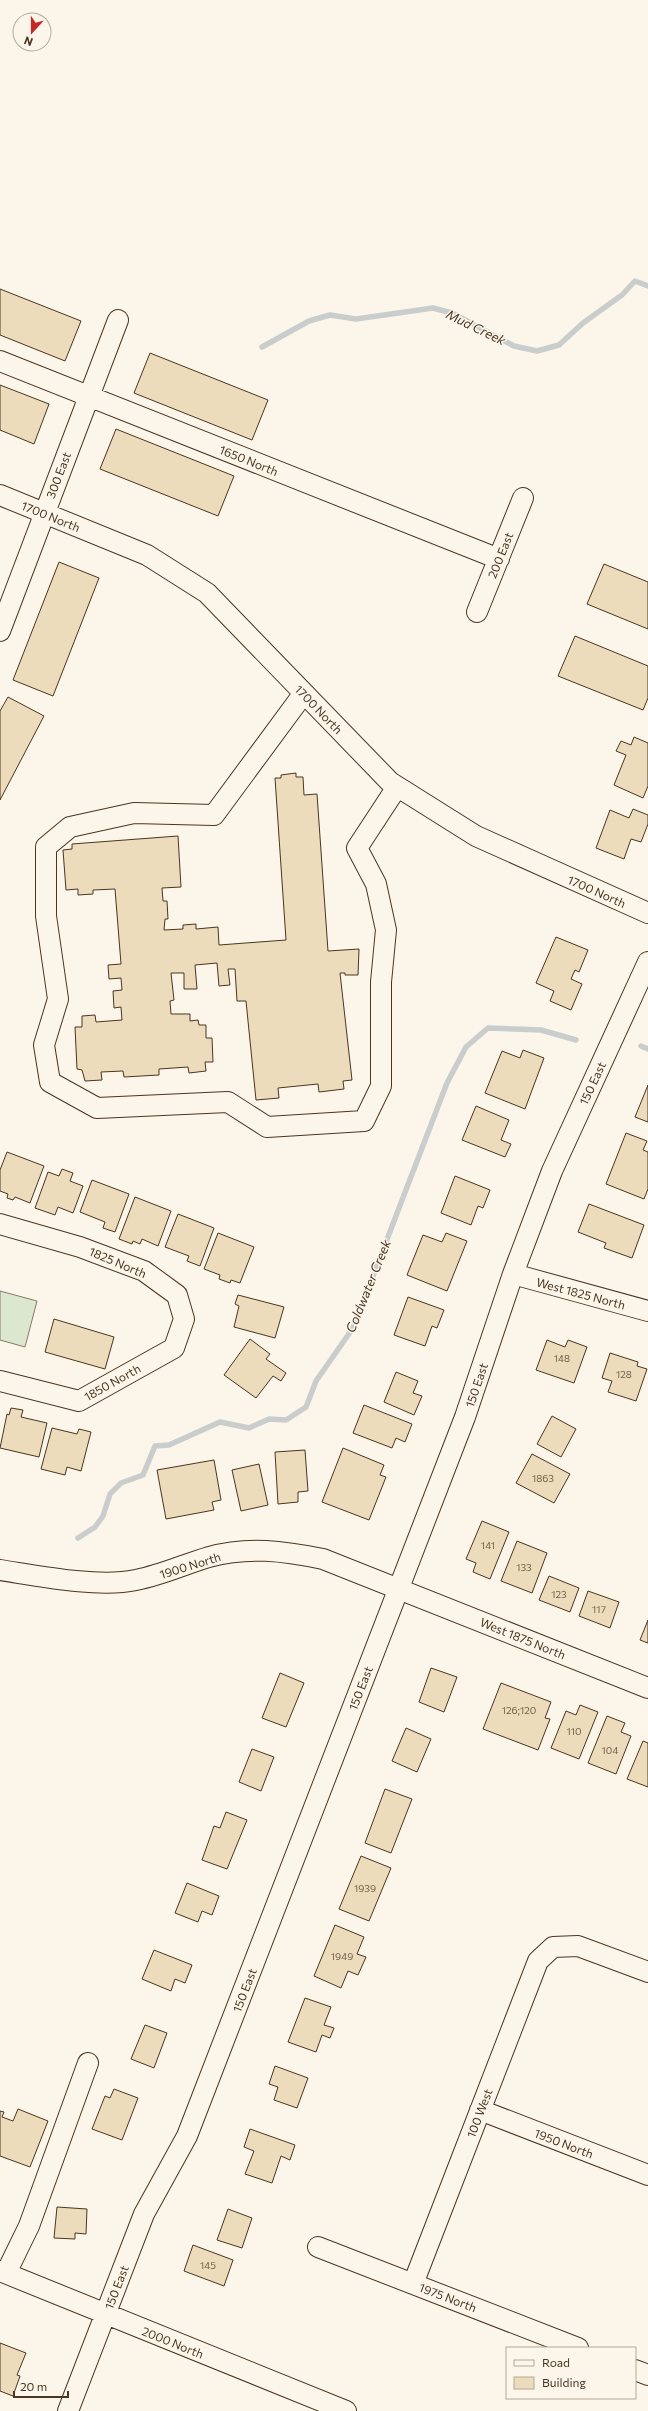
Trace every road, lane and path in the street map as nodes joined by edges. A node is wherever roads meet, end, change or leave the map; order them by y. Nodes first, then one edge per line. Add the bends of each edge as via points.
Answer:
1 (118, 320) dead end
2 (0, 361) edge
3 (88, 396) junction
4 (0, 495) edge
5 (523, 498) dead end
6 (44, 512) junction
7 (498, 559) junction
8 (477, 612) dead end
9 (1, 625) edge
10 (304, 693) junction
11 (397, 786) junction
12 (648, 913) edge
13 (648, 962) edge
14 (0, 1224) edge
15 (513, 1274) junction
16 (648, 1311) edge
17 (174, 1348) joint
18 (0, 1381) edge
19 (0, 1570) edge
20 (398, 1589) junction
21 (648, 1688) edge
22 (648, 1972) edge
23 (88, 2063) dead end
24 (480, 2110) junction
25 (648, 2175) edge
26 (318, 2246) dead end
27 (3, 2272) edge
28 (413, 2284) junction
29 (105, 2314) junction
30 (575, 2347) edge
31 (636, 2370) edge
32 (648, 2375) edge
33 (68, 2411) edge
34 (346, 2411) edge

1 - 3 street, 300 East
2 - 3 street, 1650 North
3 - 6 street, 300 East
3 - 7 street, 1650 North
4 - 6 street, 1700 North
5 - 7 street, 200 East
6 - 9 street, 300 East
6 - 10 street, 1700 North via 147,555 207,593
7 - 8 street, 200 East
10 - 11 street, 1700 North
10 - 11 street via 214,816 134,813 70,827 46,847 46,916 58,999 44,1044 50,1082 97,1108 228,1102 267,1127 364,1121 382,1086 381,982 386,930 376,884 357,848
11 - 12 street, 1700 North via 476,836
13 - 15 street, 150 East via 552,1171
14 - 17 street, 1825 North via 80,1247 144,1271 176,1295 184,1319
15 - 16 street, West 1825 North
15 - 20 street, 150 East via 465,1417
17 - 18 street, 1850 North via 79,1401
19 - 20 street, 1900 North via 86,1582 135,1581 210,1557 254,1549 286,1551 323,1559
20 - 21 street, West 1875 North
20 - 29 street, 150 East via 187,2136 144,2214
22 - 24 street, 100 West via 578,1946 553,1947 538,1961
23 - 27 street via 29,2226
24 - 25 street, 1950 North
24 - 28 street, 100 West
26 - 28 street, 1975 North
27 - 29 street, 2000 North
28 - 30 street, 1975 North
29 - 33 street, 150 East
29 - 34 street, 2000 North
31 - 32 street

